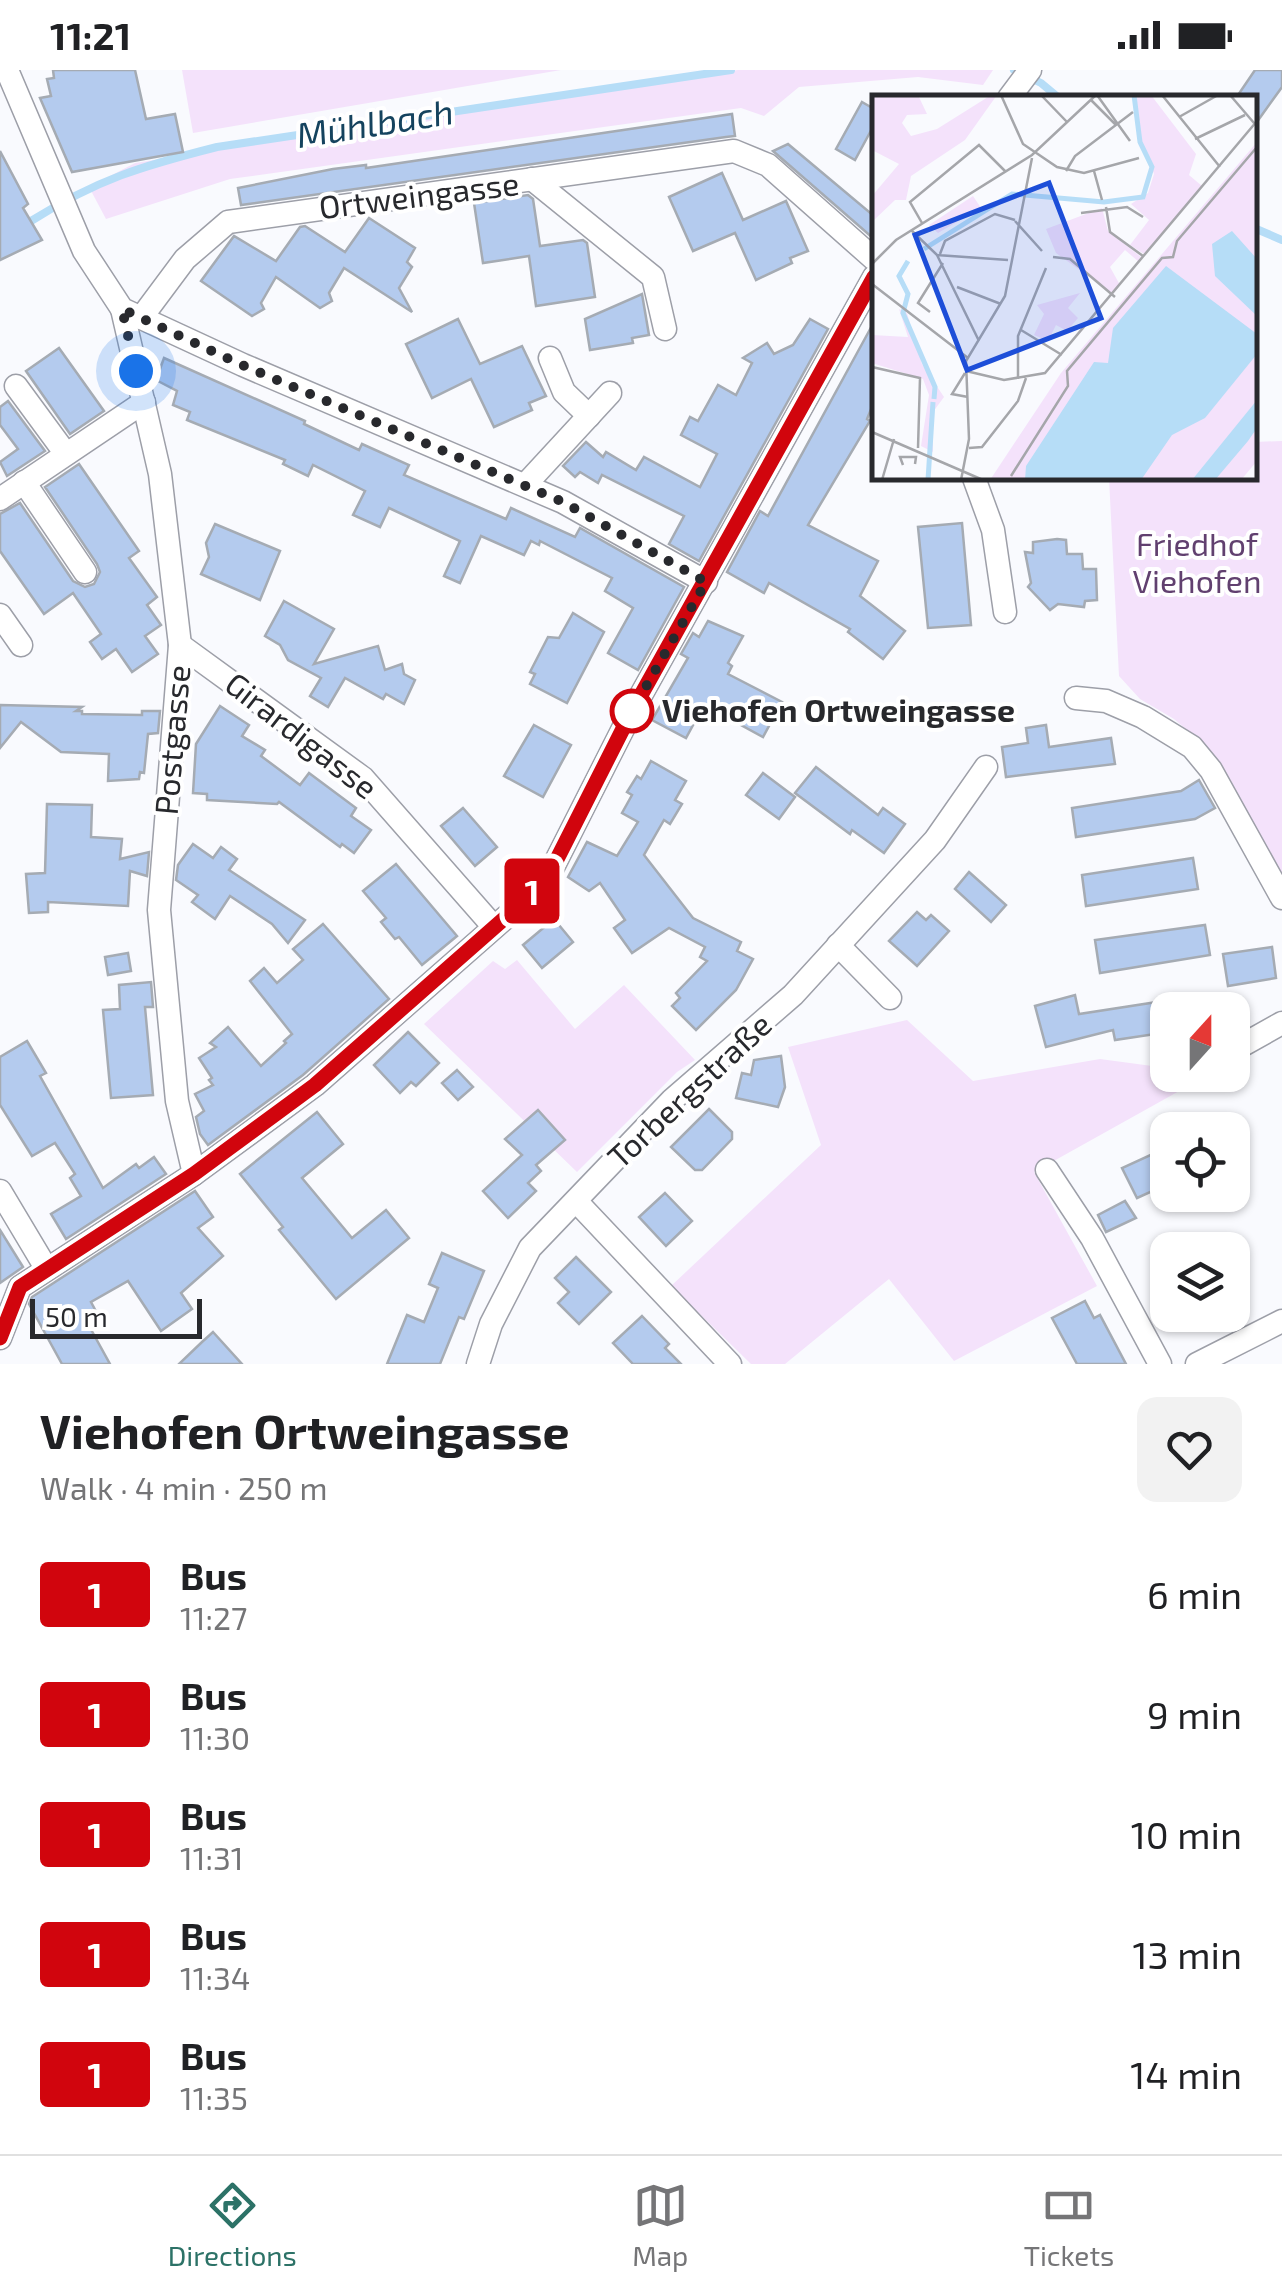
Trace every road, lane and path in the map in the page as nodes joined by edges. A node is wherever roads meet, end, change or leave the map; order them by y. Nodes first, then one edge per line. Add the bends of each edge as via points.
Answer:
1 (6, 70) edge
2 (1030, 70) edge
3 (1010, 95) edge
4 (532, 180) junction
5 (872, 256) edge
6 (872, 281) edge
7 (131, 313) junction
8 (664, 330) dead end
9 (550, 358) dead end
10 (16, 386) dead end
11 (610, 393) dead end
12 (144, 402) junction
13 (589, 416) junction
14 (66, 454) junction
15 (975, 480) edge
16 (24, 482) junction
17 (526, 484) junction
18 (0, 498) edge
19 (85, 572) dead end
20 (706, 582) junction
21 (1005, 612) dead end
22 (0, 615) edge
23 (180, 644) junction
24 (21, 645) dead end
25 (1076, 698) dead end
26 (986, 768) dead end
27 (1282, 898) edge
28 (493, 926) junction
29 (838, 945) junction
30 (890, 998) dead end
31 (1282, 1023) edge
32 (1250, 1042) edge
33 (1047, 1170) dead end
34 (194, 1174) junction
35 (0, 1191) edge
36 (576, 1201) junction
37 (46, 1268) junction
38 (1282, 1320) edge
39 (0, 1338) edge
40 (478, 1364) edge
41 (730, 1364) edge
42 (1160, 1364) edge
43 (1196, 1364) edge

1 - 7 street via 84,251
2 - 3 street
4 - 5 street via 734,152 768,165
4 - 7 street, Ortweingasse via 228,222
4 - 8 street, Ortweingasse via 653,278
6 - 20 street
7 - 12 street, Postgasse
7 - 17 street
9 - 13 street via 564,392
10 - 14 street
11 - 13 street
12 - 14 street
12 - 23 street, Postgasse via 160,474
13 - 17 street
14 - 16 street
15 - 21 street via 992,530
16 - 18 street
16 - 19 street
17 - 20 street
20 - 28 street via 553,867
22 - 24 street
23 - 28 street, Girardigasse via 363,778
23 - 34 street, Postgasse via 158,910 177,1100
25 - 27 street via 1106,701 1192,747 1212,770
26 - 29 street, Torbergstraße via 936,840
28 - 34 street via 315,1085
29 - 30 street
29 - 36 street, Torbergstraße via 793,995 672,1100
31 - 32 street
33 - 42 street
34 - 37 street
35 - 37 street
36 - 40 street, Torbergstraße via 530,1248
36 - 41 street
37 - 39 street via 17,1291
38 - 43 street

